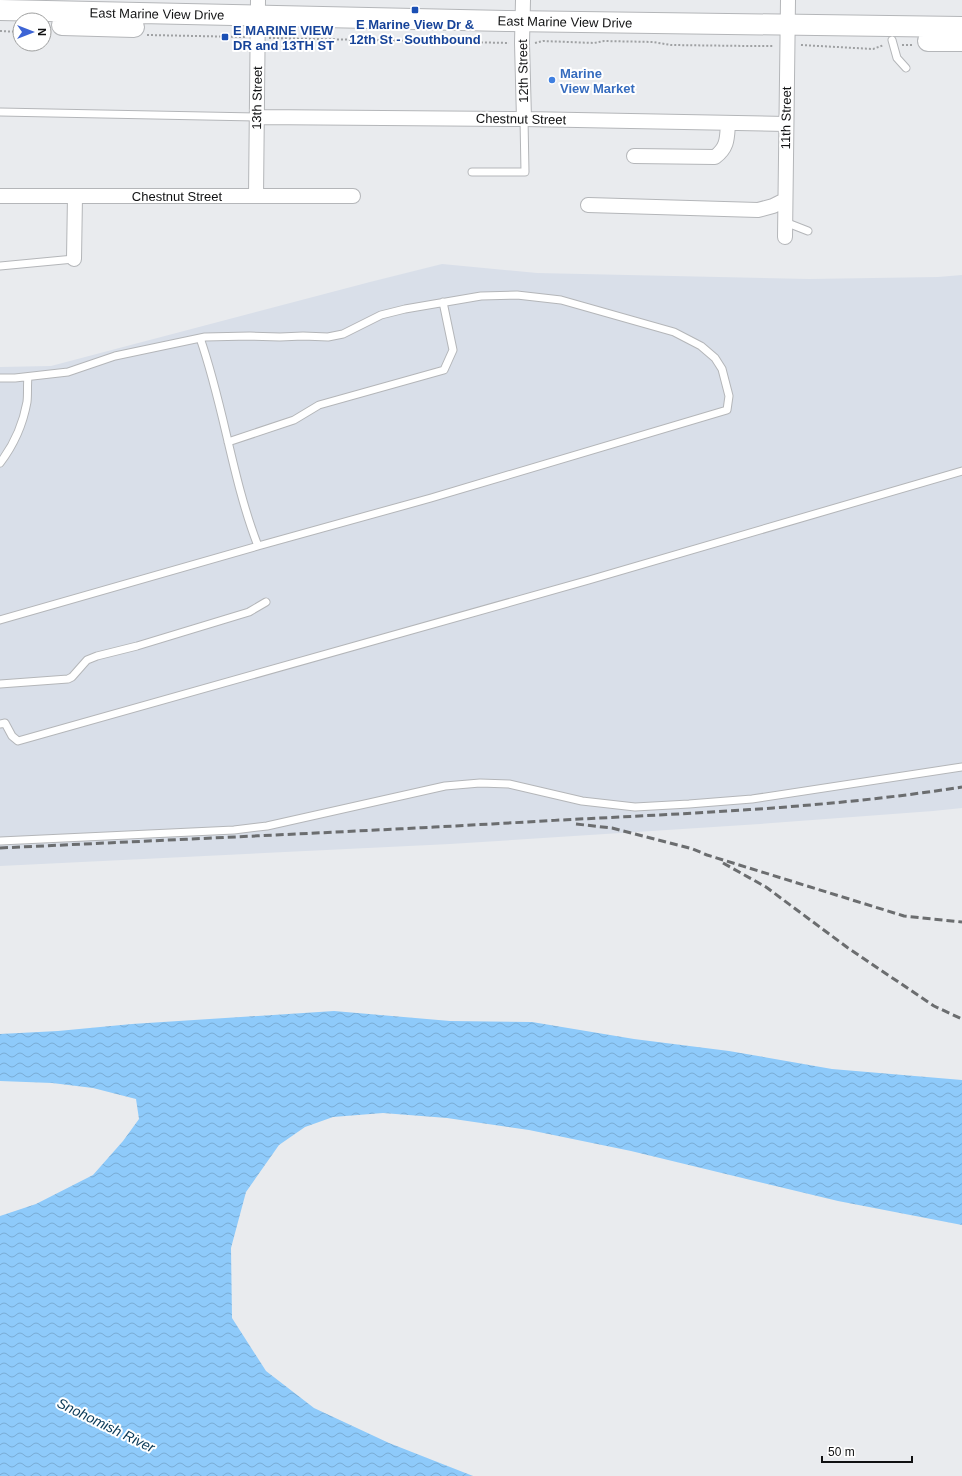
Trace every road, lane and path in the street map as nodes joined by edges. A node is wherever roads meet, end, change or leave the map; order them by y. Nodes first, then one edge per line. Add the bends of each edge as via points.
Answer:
1 (523, 0) edge
2 (788, 0) edge
3 (0, 10) edge
4 (258, 21) edge
5 (0, 24) edge
6 (12, 24) edge
7 (962, 27) edge
8 (52, 29) edge
9 (0, 31) edge
10 (12, 32) edge
11 (523, 32) junction
12 (147, 35) dead end
13 (787, 36) junction
14 (893, 42) junction
15 (962, 42) edge
16 (918, 45) dead end
17 (906, 68) dead end
18 (0, 112) edge
19 (257, 117) junction
20 (524, 119) junction
21 (728, 123) junction
22 (786, 124) junction
23 (634, 156) dead end
24 (472, 172) dead end
25 (0, 196) edge
26 (75, 196) junction
27 (256, 196) junction
28 (353, 196) dead end
29 (784, 200) junction
30 (588, 205) dead end
31 (785, 222) junction
32 (808, 231) dead end
33 (785, 237) dead end
34 (74, 259) joint
35 (0, 266) edge
36 (444, 302) junction
37 (200, 338) junction
38 (28, 377) junction
39 (0, 378) edge
40 (228, 442) junction
41 (0, 464) edge
42 (962, 471) edge
43 (258, 546) junction
44 (266, 602) dead end
45 (0, 620) edge
46 (0, 684) edge
47 (0, 724) edge
48 (962, 767) edge
49 (0, 841) edge

1 - 11 street, 12th Street
2 - 13 street, 11th Street
3 - 4 main road, East Marine View Drive
4 - 8 main road, East Marine View Drive
4 - 11 main road, East Marine View Drive
4 - 11 path
4 - 12 path
4 - 19 street, 13th Street
5 - 6 main road
7 - 13 main road, East Marine View Drive
9 - 10 path
11 - 13 main road, East Marine View Drive
11 - 13 path via 537,43 604,41 748,46
11 - 20 street, 12th Street
13 - 14 main road, East Marine View Drive
13 - 14 path via 873,48
13 - 22 street, 11th Street
14 - 15 main road, East Marine View Drive
14 - 16 path
14 - 17 lane via 897,58
18 - 19 lane
19 - 20 street, Chestnut Street
19 - 27 street, 13th Street
20 - 21 street, Chestnut Street
20 - 24 lane via 525,172
21 - 22 street, Chestnut Street
21 - 23 street via 723,151 715,157
22 - 29 street, 11th Street
25 - 26 street, Chestnut Street
26 - 27 street, Chestnut Street
26 - 34 street
27 - 28 street, Chestnut Street
29 - 30 street via 758,210
29 - 31 street, 11th Street
31 - 32 lane
31 - 33 street, 11th Street
34 - 35 lane
36 - 37 lane via 381,315 343,334 328,337
36 - 40 lane via 453,350 444,370 319,405 294,420
36 - 43 lane via 482,296 517,295 561,300 674,332 701,346 715,358 722,369 728,390 727,410 432,498
37 - 38 lane via 115,356 68,372
37 - 40 lane via 210,366
38 - 39 lane
38 - 41 lane via 27,401 22,419
40 - 43 lane
42 - 47 lane via 596,578 18,741 5,724
43 - 45 lane
44 - 46 lane via 249,612 87,660 68,679
48 - 49 lane via 752,799 635,807 582,801 509,784 473,783 445,786 267,826 234,830

